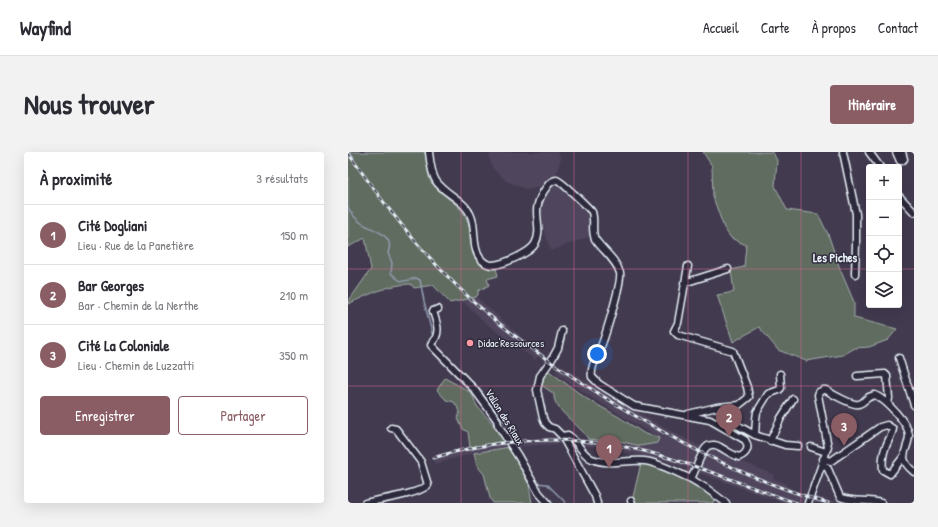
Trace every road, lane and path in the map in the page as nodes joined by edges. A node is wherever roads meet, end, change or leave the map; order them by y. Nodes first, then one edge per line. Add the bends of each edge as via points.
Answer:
1 (429, 152) edge
2 (843, 152) edge
3 (869, 152) edge
4 (896, 152) edge
5 (902, 152) edge
6 (878, 164) edge
7 (902, 199) edge
8 (914, 212) edge
9 (688, 266) dead end
10 (728, 269) dead end
11 (855, 274) dead end
12 (684, 283) junction
13 (438, 309) dead end
14 (562, 331) dead end
15 (899, 358) dead end
16 (780, 374) dead end
17 (857, 376) dead end
18 (792, 399) dead end
19 (888, 404) junction
20 (914, 405) edge
21 (685, 415) junction
22 (716, 423) junction
23 (391, 428) dead end
24 (755, 435) junction
25 (562, 436) junction
26 (770, 441) junction
27 (798, 446) dead end
28 (811, 447) dead end
29 (826, 452) junction
30 (904, 456) junction
31 (823, 461) junction
32 (914, 472) edge
33 (691, 479) junction
34 (365, 503) edge
35 (548, 503) edge
36 (597, 503) edge
37 (726, 503) edge
38 (808, 503) edge
39 (881, 503) edge

1 - 21 street via 431,169 437,183 468,212 473,221 477,254 488,264 499,264 531,250 539,232 539,203 547,186 553,181 561,182 590,209 595,238 617,266 621,278 593,366 592,377 634,406
2 - 11 street via 856,214
3 - 6 street
4 - 5 street via 900,161 904,159
7 - 8 street
9 - 12 street
10 - 12 street
12 - 21 street via 678,323 674,331 678,335 733,351 749,397 740,405 717,407
13 - 35 street, Vallon des Riaux via 433,311 437,333 431,345 479,395 497,420 539,493
14 - 25 street via 558,348 540,376 537,390 545,423
15 - 20 street
16 - 24 street via 781,388 768,394 757,412
17 - 19 street via 885,374
18 - 26 street
19 - 29 street via 875,395 867,396 861,404 855,405 826,390 819,392 828,447
19 - 30 street via 909,433
21 - 22 street
22 - 24 street via 728,420
22 - 33 street via 745,440 748,444 747,451 739,458 720,447 708,446
23 - 34 street via 396,429 420,462 428,485 412,493
24 - 26 street
25 - 33 street via 573,437 580,448 592,458 610,462 646,461
25 - 36 street
26 - 27 street
28 - 29 street
29 - 31 street
30 - 31 street via 890,474 883,470 886,446 893,429 887,425 880,427 831,462
30 - 32 street via 907,465
31 - 38 street
31 - 39 street via 840,497
33 - 37 street

